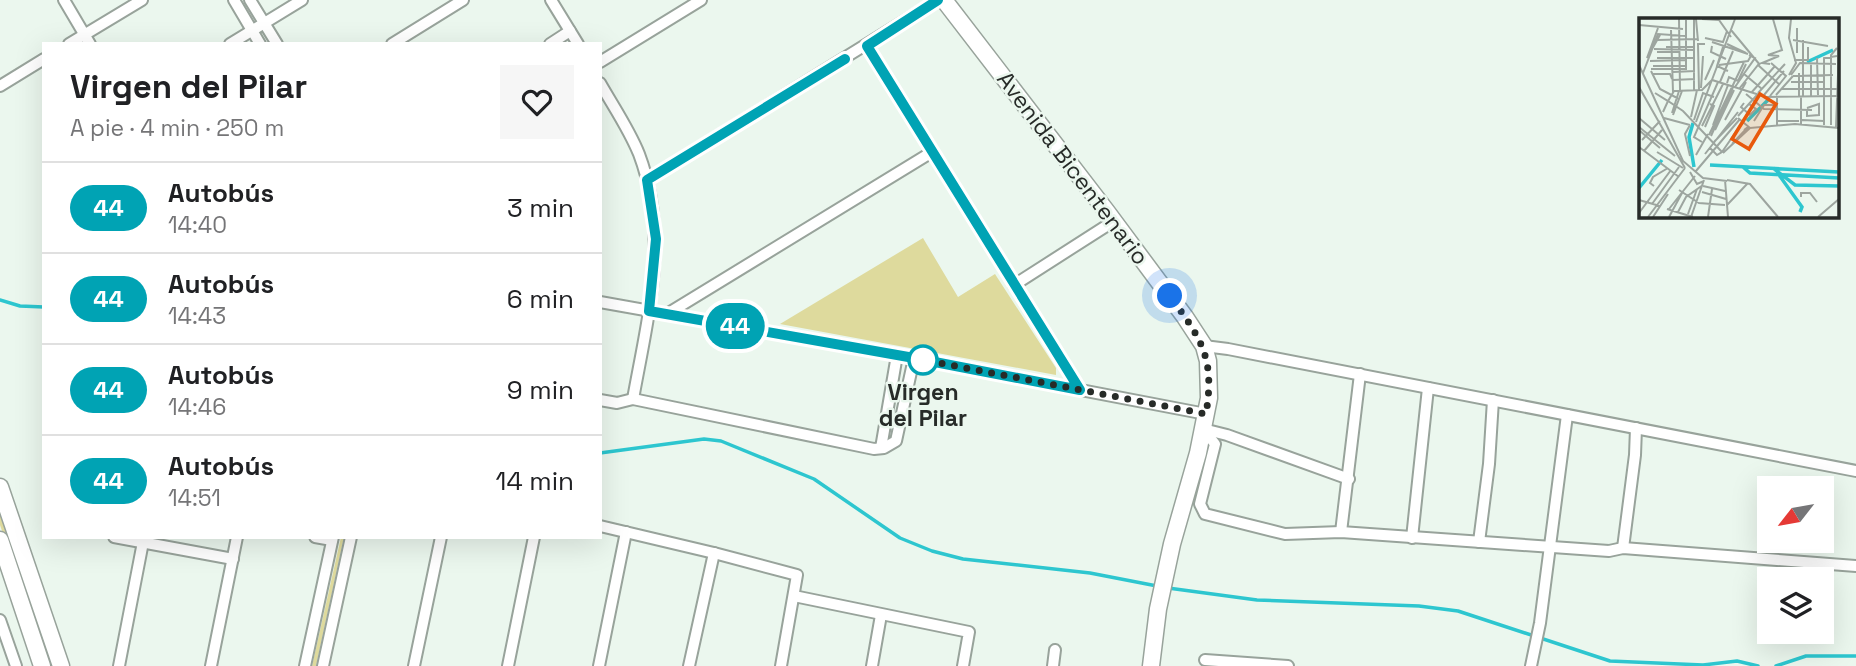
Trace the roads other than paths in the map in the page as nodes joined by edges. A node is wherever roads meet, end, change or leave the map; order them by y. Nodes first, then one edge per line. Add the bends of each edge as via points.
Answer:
1 (64, 0) edge
2 (142, 0) edge
3 (234, 0) edge
4 (250, 0) edge
5 (302, 0) edge
6 (463, 0) edge
7 (551, 0) edge
8 (701, 0) edge
9 (941, 0) edge
10 (264, 23) junction
11 (252, 31) junction
12 (570, 31) junction
13 (87, 39) edge
14 (233, 42) edge
15 (259, 42) edge
16 (276, 42) edge
17 (394, 42) edge
18 (553, 42) edge
19 (577, 42) edge
20 (867, 46) junction
21 (42, 60) edge
22 (602, 61) edge
23 (0, 86) edge
24 (602, 86) edge
25 (932, 152) junction
26 (647, 180) junction
27 (1114, 221) junction
28 (1014, 285) junction
29 (602, 302) edge
30 (649, 311) junction
31 (667, 314) junction
32 (1204, 346) junction
33 (897, 355) junction
34 (914, 358) junction
35 (1360, 374) junction
36 (1428, 388) junction
37 (1080, 390) junction
38 (633, 399) junction
39 (602, 400) edge
40 (1493, 400) junction
41 (1567, 415) junction
42 (1205, 421) junction
43 (1636, 428) junction
44 (881, 448) junction
45 (1856, 471) edge
46 (1349, 480) junction
47 (0, 487) edge
48 (602, 526) edge
49 (626, 532) junction
50 (1341, 532) junction
51 (1412, 538) junction
52 (128, 539) edge
53 (237, 539) edge
54 (332, 539) edge
55 (351, 539) edge
56 (440, 539) edge
57 (534, 539) edge
58 (143, 541) junction
59 (1479, 542) junction
60 (1, 547) edge
61 (1550, 547) junction
62 (1623, 548) junction
63 (714, 552) junction
64 (233, 559) junction
65 (1856, 566) edge
66 (794, 596) junction
67 (881, 615) junction
68 (0, 623) edge
69 (1055, 650) dead end
70 (1205, 660) dead end
71 (1253, 665) edge
72 (16, 666) edge
73 (43, 666) edge
74 (61, 666) edge
75 (119, 666) edge
76 (211, 666) edge
77 (305, 666) edge
78 (323, 666) edge
79 (414, 666) edge
80 (508, 666) edge
81 (599, 666) edge
82 (689, 666) edge
83 (781, 666) edge
84 (872, 666) edge
85 (963, 666) edge
86 (1053, 666) edge
87 (1151, 666) edge
88 (1288, 666) edge
89 (1531, 666) edge

1 - 13 street
2 - 13 street
3 - 11 street
4 - 10 street
5 - 10 street
6 - 17 street
7 - 12 street
8 - 22 street
9 - 20 street
9 - 27 main road, Avenida Bicentenario
10 - 11 street
10 - 16 street
11 - 14 street
11 - 15 street
12 - 18 street
12 - 19 street
20 - 25 street
20 - 26 street
21 - 23 street
24 - 26 street via 629,132
25 - 28 street
25 - 31 street
26 - 30 street via 656,239
27 - 28 street
27 - 32 main road, Avenida Bicentenario
28 - 37 street
29 - 30 street
30 - 31 street
30 - 38 street
31 - 33 street
32 - 35 street
32 - 42 main road, Avenida Bicentenario via 1210,378
33 - 34 street
33 - 44 street
34 - 37 street
34 - 44 street via 896,441
35 - 36 street
35 - 46 street
36 - 40 street
36 - 51 street
37 - 42 street
38 - 39 street
38 - 44 street
40 - 41 street
40 - 59 street
41 - 43 street
41 - 61 street
42 - 46 street via 1227,435
42 - 50 street via 1215,444 1200,504 1205,514 1285,534
42 - 87 main road, Avenida Bicentenario via 1158,609
43 - 45 street
43 - 62 street
46 - 50 street
47 - 74 main road
48 - 49 street
49 - 63 street
49 - 81 street
50 - 51 street
51 - 59 street
52 - 58 street
53 - 64 street
54 - 77 street
55 - 78 street
56 - 79 street
57 - 80 street
58 - 64 street
58 - 75 street
59 - 61 street
60 - 73 main road
61 - 62 street
61 - 89 street
62 - 65 street
63 - 66 street via 797,575
63 - 82 street
64 - 76 street
66 - 67 street
66 - 83 street
67 - 84 street
67 - 85 street via 969,632
68 - 72 street
69 - 86 street
70 - 71 street
71 - 88 street

